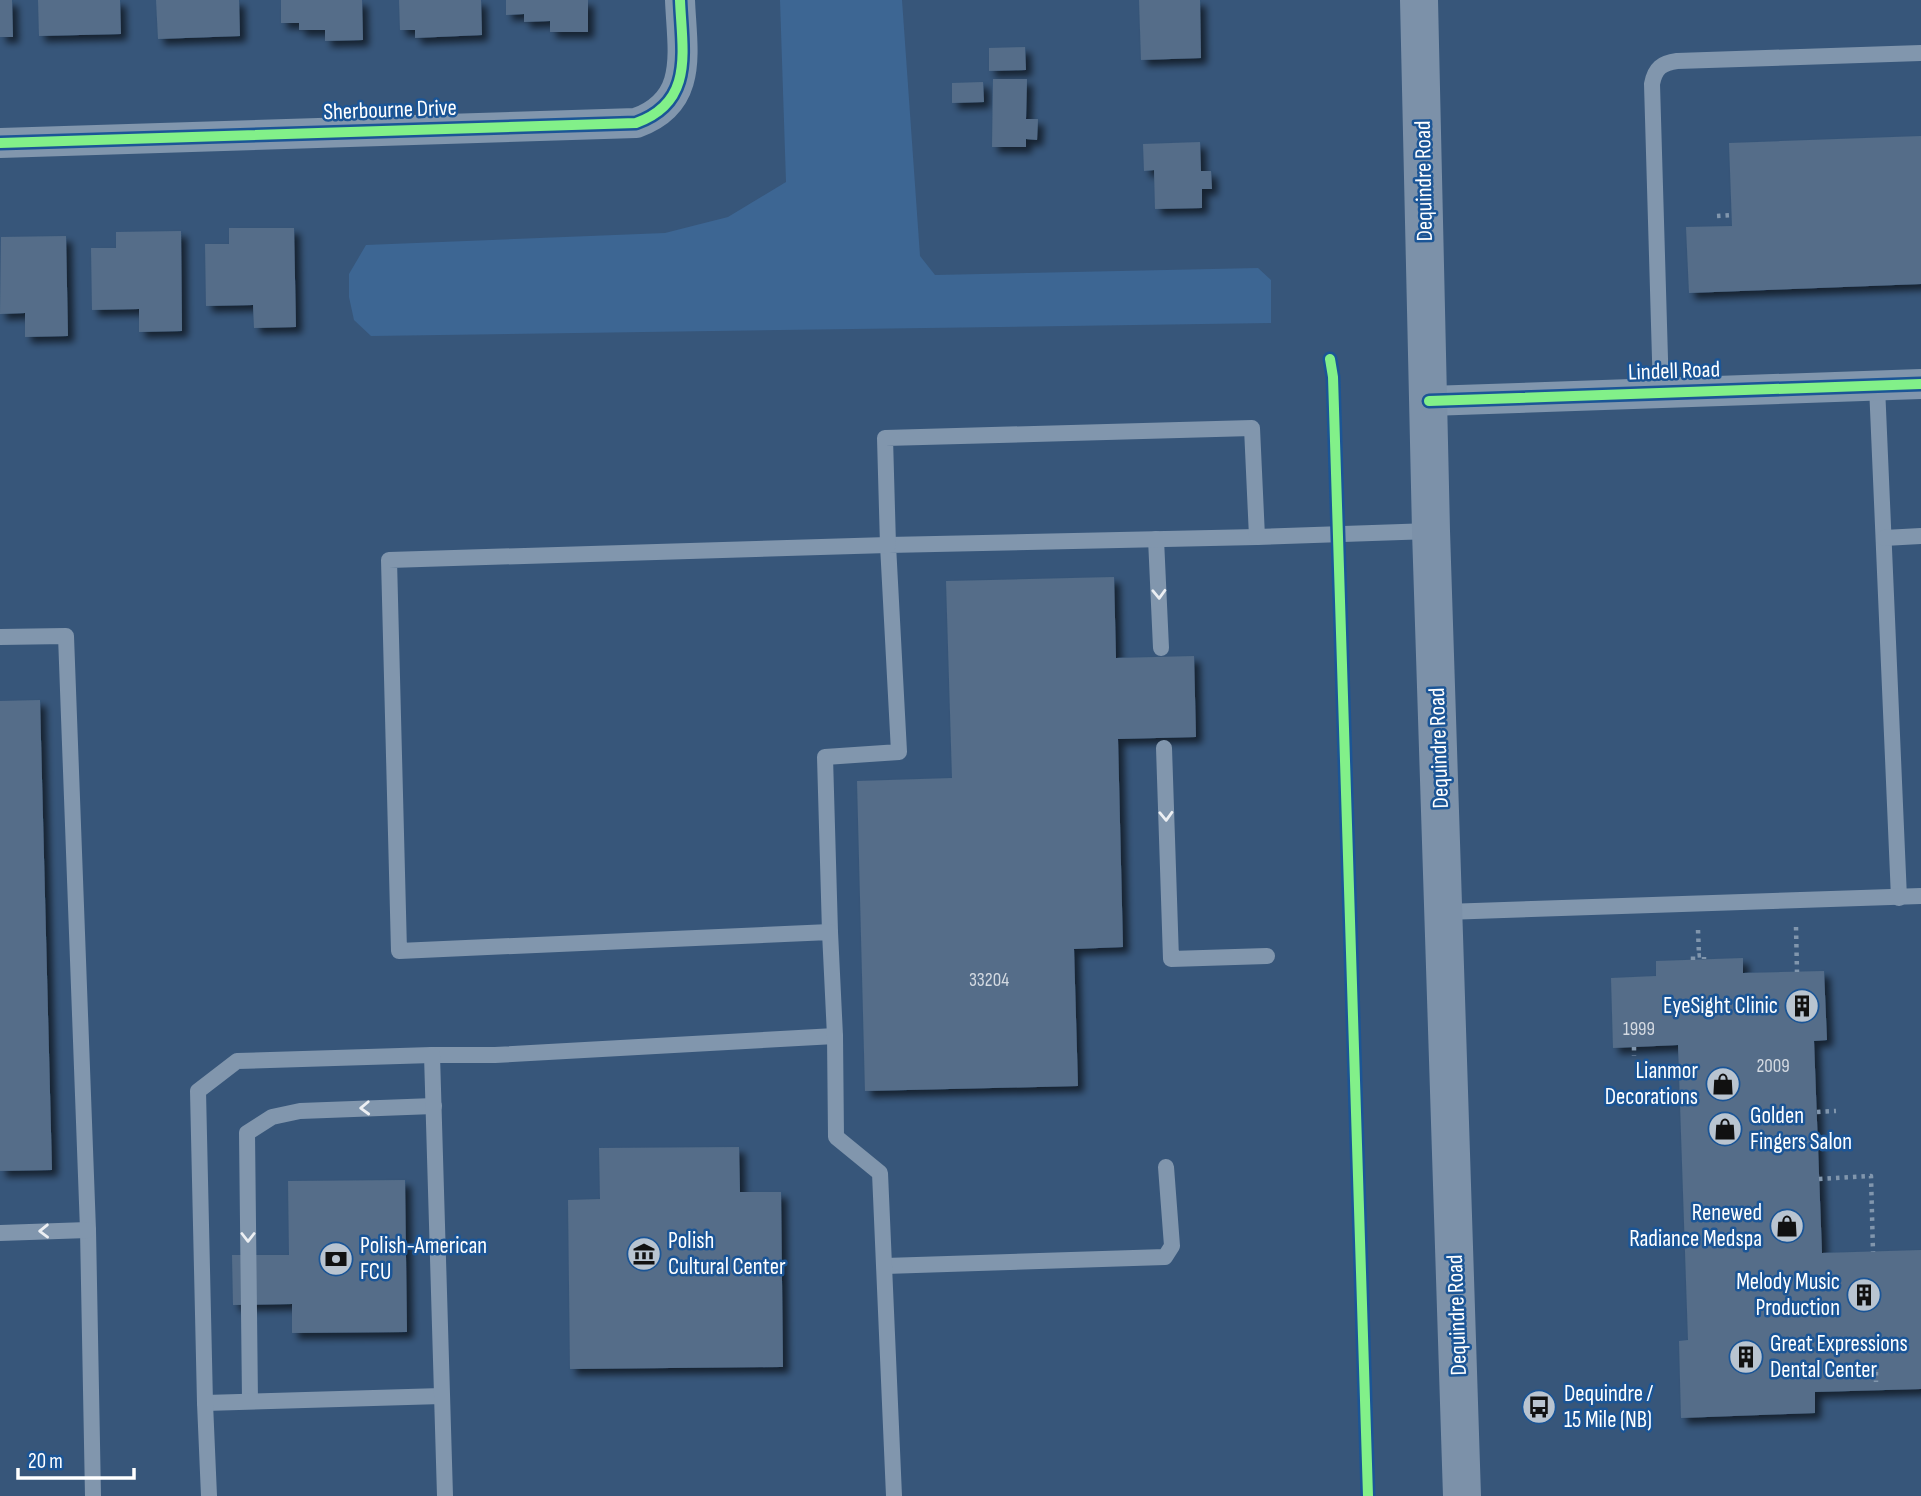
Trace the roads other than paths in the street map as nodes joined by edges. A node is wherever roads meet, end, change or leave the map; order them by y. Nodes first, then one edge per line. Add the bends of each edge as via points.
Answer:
1 (680, 0) edge
2 (1419, 0) edge
3 (1921, 53) edge
4 (0, 143) edge
5 (1921, 384) edge
6 (1877, 386) junction
7 (1661, 393) junction
8 (1429, 401) junction
9 (1431, 531) junction
10 (1921, 536) edge
11 (1257, 537) junction
12 (1884, 538) junction
13 (1156, 539) junction
14 (888, 545) junction
15 (0, 638) edge
16 (1161, 648) dead end
17 (1164, 748) dead end
18 (1921, 896) edge
19 (1899, 898) junction
20 (1444, 912) junction
21 (830, 932) junction
22 (1267, 956) dead end
23 (835, 1036) junction
24 (432, 1055) junction
25 (434, 1106) junction
26 (1167, 1167) dead end
27 (88, 1230) junction
28 (0, 1233) edge
29 (885, 1266) junction
30 (442, 1396) junction
31 (250, 1401) junction
32 (205, 1403) junction
33 (93, 1496) edge
34 (209, 1496) edge
35 (445, 1496) edge
36 (894, 1496) edge
37 (1462, 1496) edge

1 - 4 street, Sherbourne Drive via 679,84 671,100 654,116 636,123
2 - 8 main road, Dequindre Road
3 - 7 lane via 1677,61 1658,67 1652,84
5 - 6 street, Lindell Road
6 - 7 street, Lindell Road
6 - 12 lane
7 - 8 street, Lindell Road
8 - 9 main road, Dequindre Road
9 - 11 lane
9 - 20 main road, Dequindre Road
10 - 12 lane
11 - 13 lane
11 - 14 lane via 1252,428 885,438
12 - 19 lane
13 - 14 lane
13 -> 16 lane
14 - 21 lane via 898,752 825,757
14 - 21 lane via 389,560 399,951
15 - 27 lane via 66,636
17 -> 22 lane via 1171,959
18 - 19 lane
19 - 20 lane
20 - 37 main road, Dequindre Road
21 - 23 lane
23 - 24 lane
23 - 29 lane via 836,1137 880,1173
24 - 25 lane
24 - 32 lane via 237,1061 198,1091
25 - 30 lane
25 -> 31 lane via 300,1111 272,1117 247,1133
26 - 29 lane via 1172,1246 1165,1257
27 -> 28 lane
27 - 33 lane
29 - 36 lane
30 - 31 lane
30 - 35 lane
31 - 32 lane
32 - 34 lane

